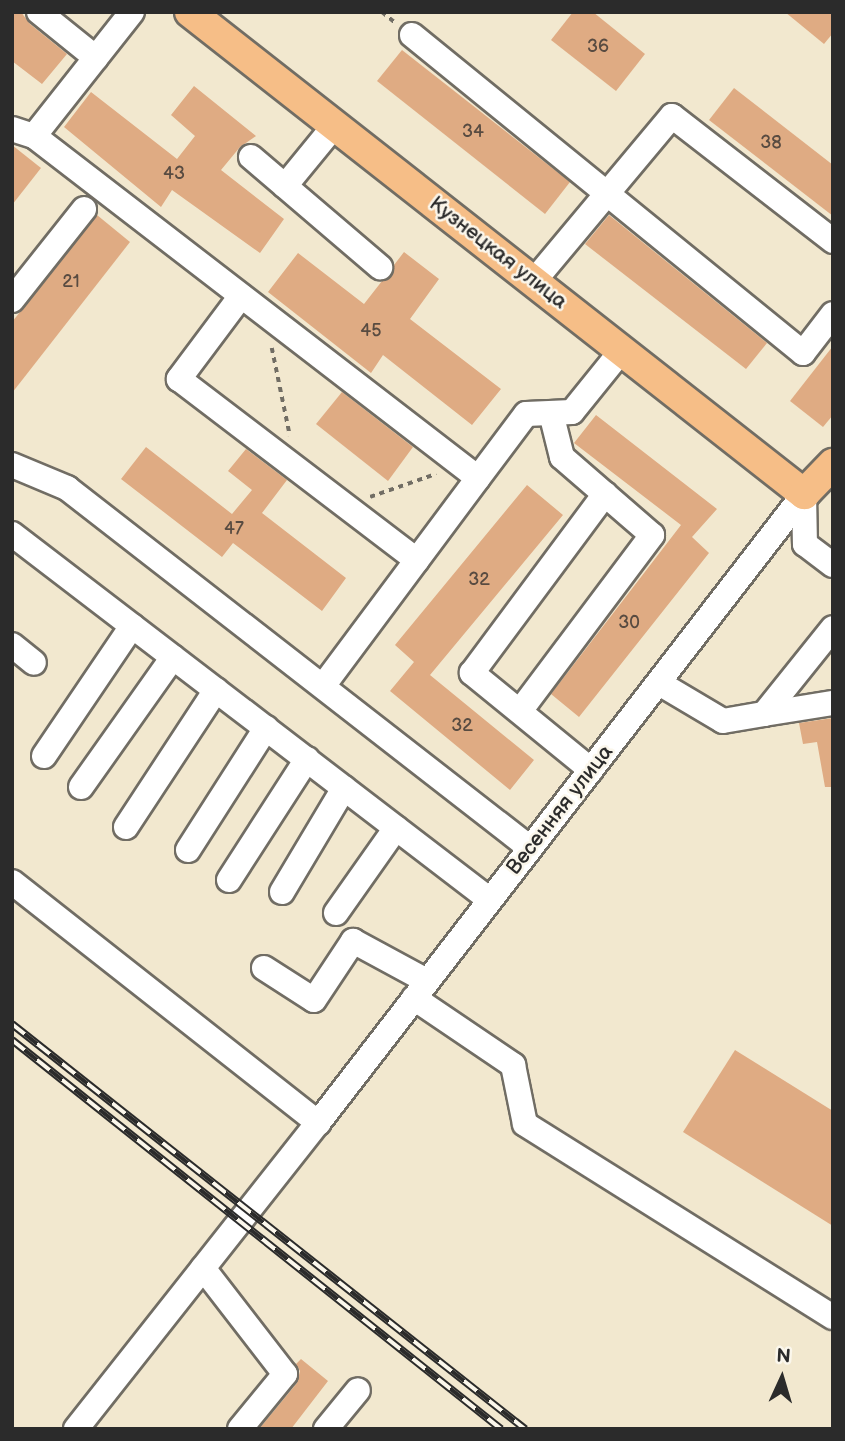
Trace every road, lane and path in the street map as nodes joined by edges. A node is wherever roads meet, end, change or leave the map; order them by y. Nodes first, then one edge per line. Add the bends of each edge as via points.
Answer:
1 (39, 12) edge
2 (132, 12) edge
3 (190, 12) edge
4 (412, 36) dead end
5 (96, 58) junction
6 (335, 125) junction
7 (23, 133) edge
8 (251, 157) dead end
9 (285, 186) junction
10 (606, 192) junction
11 (84, 209) dead end
12 (833, 242) edge
13 (380, 267) dead end
14 (534, 281) junction
15 (241, 296) junction
16 (12, 300) edge
17 (833, 314) edge
18 (266, 315) junction
19 (622, 350) junction
20 (551, 413) junction
21 (833, 464) edge
22 (12, 465) edge
23 (297, 469) junction
24 (469, 471) junction
25 (605, 494) junction
26 (804, 494) junction
27 (345, 505) junction
28 (12, 534) edge
29 (417, 560) junction
30 (833, 565) edge
31 (132, 626) junction
32 (833, 628) edge
33 (12, 645) edge
34 (173, 657) junction
35 (34, 663) dead end
36 (659, 682) junction
37 (323, 686) junction
38 (215, 690) junction
39 (833, 703) edge
40 (520, 711) junction
41 (764, 714) junction
42 (266, 728) junction
43 (44, 756) dead end
44 (307, 759) junction
45 (591, 770) junction
46 (80, 787) dead end
47 (344, 788) junction
48 (126, 827) dead end
49 (396, 828) junction
50 (530, 848) junction
51 (188, 850) dead end
52 (229, 880) dead end
53 (12, 882) edge
54 (282, 892) dead end
55 (491, 900) junction
56 (336, 913) dead end
57 (264, 968) dead end
58 (421, 990) junction
59 (317, 1123) junction
60 (203, 1268) junction
61 (833, 1317) edge
62 (358, 1390) dead end
63 (76, 1429) edge
64 (240, 1429) edge
65 (326, 1429) edge

1 - 5 street
2 - 5 street
3 - 6 main road, Кузнецкая улица
4 - 10 street
5 - 7 street
6 - 9 street
6 - 14 main road, Кузнецкая улица
7 - 15 street
8 - 9 street
9 - 13 street
10 - 12 street via 673,116
10 - 14 street
10 - 17 street via 803,352
11 - 16 street
14 - 19 main road, Кузнецкая улица
15 - 18 street
15 - 23 street via 179,379
18 - 23 path
18 - 24 street
19 - 20 street via 572,412
19 - 26 main road, Кузнецкая улица
20 - 24 street via 526,414
20 - 25 street via 562,457
21 - 26 main road, Весенняя улица
22 - 37 street via 67,488
23 - 27 street
24 - 27 path
24 - 29 street
25 - 40 street via 652,535
25 - 40 street via 472,673
26 - 30 street via 805,544
26 - 36 street, Весенняя улица
27 - 29 street
28 - 31 street
29 - 37 street
31 - 34 street
31 - 43 street
32 - 41 street
33 - 35 street
34 - 38 street
34 - 46 street
36 - 41 street via 723,721
36 - 45 street, Весенняя улица
37 - 50 street
38 - 42 street
38 - 48 street
39 - 41 street
40 - 45 street
42 - 44 street
42 - 51 street
44 - 47 street
44 - 52 street
45 - 50 street, Весенняя улица
47 - 49 street
47 - 54 street
49 - 55 street
49 - 56 street
50 - 55 street, Весенняя улица
53 - 59 street
55 - 58 street, Весенняя улица
57 - 58 street via 314,1000 353,941
58 - 59 street, Весенняя улица
58 - 61 street via 513,1065 525,1124
59 - 60 street, Весенняя улица
60 - 63 street, Весенняя улица
60 - 64 street via 285,1374
62 - 65 street

